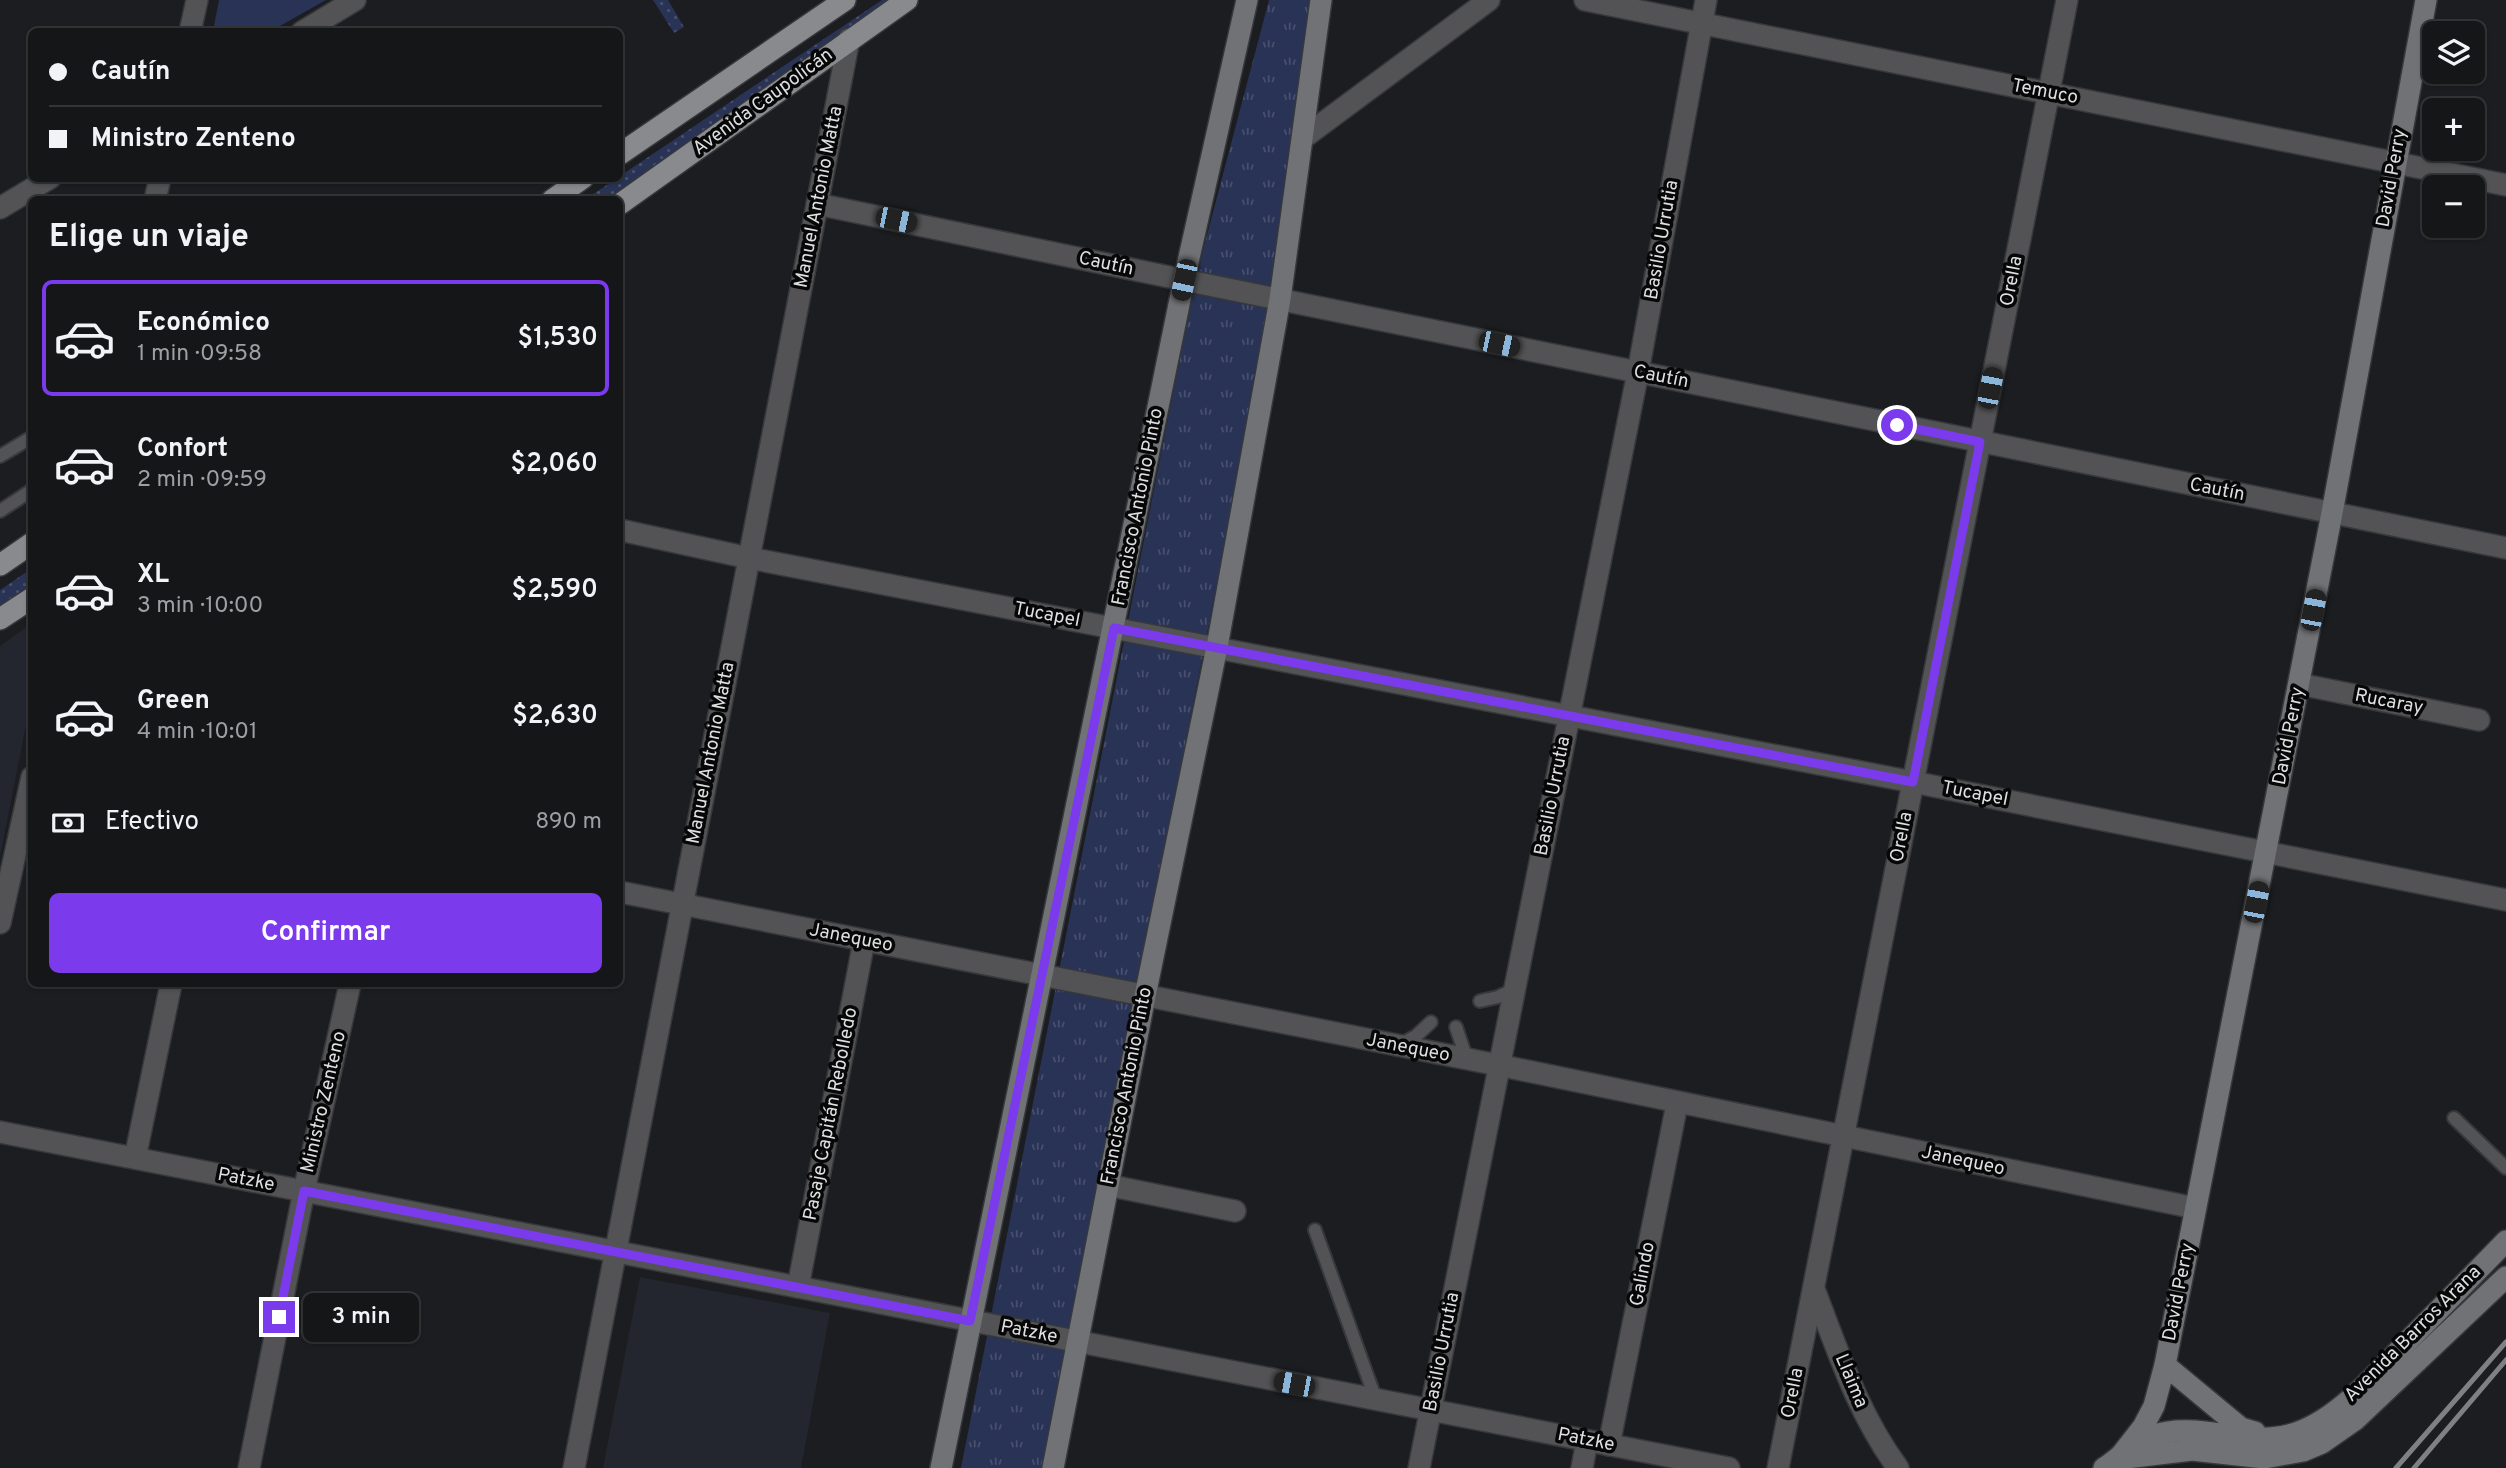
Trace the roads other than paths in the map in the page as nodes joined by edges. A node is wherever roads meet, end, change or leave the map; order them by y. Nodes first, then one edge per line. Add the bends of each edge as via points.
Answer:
1 (197, 0) edge
2 (355, 0) edge
3 (845, 0) edge
4 (852, 0) edge
5 (907, 0) edge
6 (1247, 0) edge
7 (1321, 0) edge
8 (1489, 0) edge
9 (1585, 0) edge
10 (1706, 0) edge
11 (2067, 0) edge
12 (2426, 0) edge
13 (1702, 23) junction
14 (191, 28) edge
15 (309, 28) edge
16 (849, 39) junction
17 (823, 58) junction
18 (2048, 93) junction
19 (1303, 138) junction
20 (623, 152) edge
21 (2395, 162) junction
22 (43, 182) edge
23 (577, 182) edge
24 (2506, 185) edge
25 (558, 196) edge
26 (623, 202) edge
27 (817, 204) junction
28 (0, 208) edge
29 (1184, 280) junction
30 (1280, 299) junction
31 (1638, 372) junction
32 (28, 439) edge
33 (1980, 442) junction
34 (0, 456) edge
35 (28, 492) edge
36 (0, 511) edge
37 (2332, 513) junction
38 (623, 531) edge
39 (28, 547) edge
40 (2506, 548) edge
41 (749, 558) junction
42 (0, 565) edge
43 (28, 601) edge
44 (0, 619) edge
45 (1114, 628) junction
46 (1217, 647) junction
47 (2299, 684) junction
48 (1569, 716) junction
49 (2479, 720) dead end
50 (1913, 782) junction
51 (28, 791) edge
52 (2266, 851) junction
53 (623, 892) edge
54 (2506, 900) edge
55 (682, 904) junction
56 (0, 923) edge
57 (864, 941) junction
58 (1043, 976) junction
59 (169, 987) edge
60 (349, 987) edge
61 (1513, 990) junction
62 (1145, 996) junction
63 (1480, 1001) dead end
64 (1431, 1022) dead end
65 (1456, 1027) dead end
66 (1397, 1046) junction
67 (1467, 1060) junction
68 (1498, 1065) junction
69 (1677, 1104) junction
70 (2454, 1118) dead end
71 (0, 1132) edge
72 (1843, 1137) junction
73 (135, 1158) junction
74 (2506, 1168) edge
75 (1107, 1185) junction
76 (304, 1191) junction
77 (2195, 1208) junction
78 (1235, 1211) dead end
79 (1315, 1230) dead end
80 (2506, 1241) edge
81 (615, 1251) junction
82 (2506, 1277) edge
83 (798, 1287) junction
84 (1814, 1289) junction
85 (970, 1321) junction
86 (1076, 1341) junction
87 (2165, 1365) junction
88 (1376, 1399) junction
89 (1431, 1410) junction
90 (2274, 1438) junction
91 (1587, 1441) junction
92 (1609, 1445) junction
93 (2111, 1464) edge
94 (1714, 1467) edge
95 (249, 1468) edge
96 (574, 1468) edge
97 (941, 1468) edge
98 (1053, 1468) edge
99 (1419, 1468) edge
100 (1582, 1468) edge
101 (1778, 1468) edge
102 (1898, 1468) edge

1 - 14 street
2 - 15 street
3 - 20 main road, Avenida Caupolicán
4 - 17 main road via 842,39
5 - 16 main road, Avenida Caupolicán
6 - 29 main road, Francisco Antonio Pinto
7 - 19 main road, Francisco Antonio Pinto
8 - 19 street
9 - 13 street, Temuco
10 - 13 street, Basilio Urrutia
11 - 18 street, Orella
12 - 21 main road, David Perry
13 - 18 street, Temuco
13 - 31 street, Basilio Urrutia
16 - 17 main road, Avenida Caupolicán
16 - 27 street, Manuel Antonio Matta
17 - 26 main road, Avenida Caupolicán
18 - 21 street, Temuco
18 - 33 street, Orella
19 - 30 main road, Francisco Antonio Pinto
21 - 24 street, Temuco
21 - 37 main road, David Perry
22 - 28 street
23 - 25 main road
27 - 29 street, Cautín
27 - 41 street, Manuel Antonio Matta
29 - 30 street, Cautín
29 - 45 main road, Francisco Antonio Pinto
30 - 31 street, Cautín
30 - 46 main road, Francisco Antonio Pinto
31 - 33 street, Cautín
31 - 48 street, Basilio Urrutia
32 - 34 lane
33 - 37 street, Cautín
33 - 50 street, Orella
35 - 36 lane
37 - 40 street, Cautín
37 - 47 main road, David Perry
38 - 41 street, Tucapel
39 - 42 main road
41 - 45 street, Tucapel
41 - 55 street, Manuel Antonio Matta
43 - 44 main road
45 - 46 street, Tucapel
45 - 58 main road, Francisco Antonio Pinto
46 - 48 street, Tucapel
46 - 62 main road, Francisco Antonio Pinto
47 - 49 street, Rucaray
47 - 52 main road, David Perry
48 - 50 street, Tucapel
48 - 61 street, Basilio Urrutia
50 - 52 street, Tucapel
50 - 72 street, Orella
51 - 56 street
52 - 54 street, Tucapel
52 - 77 main road, David Perry
53 - 55 street, Janequeo
55 - 57 street, Janequeo
55 - 81 street, Manuel Antonio Matta
57 - 58 street, Janequeo
57 - 83 street, Pasaje Capitán Rebolledo
58 - 62 street, Janequeo
58 - 85 main road, Francisco Antonio Pinto
59 - 73 street
60 - 76 street, Ministro Zenteno
61 - 63 lane
61 - 68 street, Basilio Urrutia
62 - 66 street, Janequeo
62 - 75 main road, Francisco Antonio Pinto
64 - 66 lane
65 - 67 lane
66 - 67 street, Janequeo
67 - 68 street, Janequeo
68 - 69 street, Janequeo
68 - 89 street, Basilio Urrutia
69 - 72 street, Janequeo
69 - 92 street, Galindo
70 - 74 lane
71 - 73 street, Patzke
72 - 77 street, Janequeo
72 - 84 street, Orella
73 - 76 street, Patzke
75 - 78 street
75 - 86 main road, Francisco Antonio Pinto
76 - 81 street, Patzke
76 - 95 street, Ministro Zenteno
77 - 87 main road, David Perry
79 - 88 lane
80 - 90 main road, Avenida Barros Arana via 2366,1384 2317,1423
81 - 83 street, Patzke
81 - 96 street, Manuel Antonio Matta
82 - 93 main road, Avenida Barros Arana via 2355,1420 2322,1443 2264,1458 2192,1450
83 - 85 street, Patzke
84 - 101 street, Orella
84 - 102 street, Llaima via 1853,1391
85 - 86 street, Patzke
85 - 97 main road, Francisco Antonio Pinto
86 - 88 street, Patzke
86 - 98 main road, Francisco Antonio Pinto
87 - 90 main road via 2241,1428
87 - 93 main road, David Perry via 2143,1427
88 - 89 street, Patzke
89 - 91 street, Patzke
89 - 99 street, Basilio Urrutia
90 - 93 main road, Avenida Barros Arana via 2168,1432 2137,1443
91 - 92 street, Patzke
91 - 100 street
92 - 94 street, Patzke

